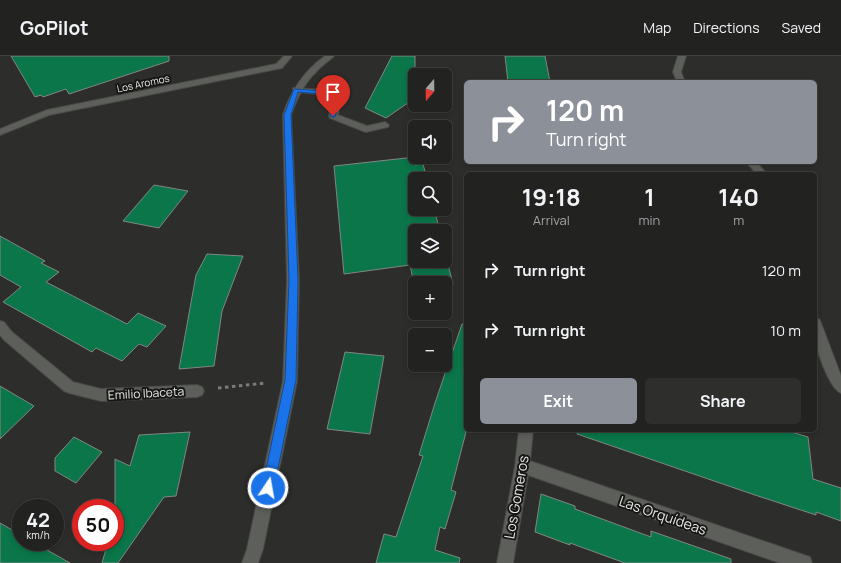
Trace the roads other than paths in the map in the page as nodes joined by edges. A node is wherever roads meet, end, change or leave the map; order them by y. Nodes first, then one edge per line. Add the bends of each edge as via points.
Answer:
1 (288, 56) edge
2 (330, 56) edge
3 (682, 56) edge
4 (680, 80) edge
5 (296, 90) junction
6 (384, 126) dead end
7 (0, 132) edge
8 (753, 164) edge
9 (760, 172) edge
10 (0, 326) edge
11 (817, 329) edge
12 (841, 387) edge
13 (197, 390) road end
14 (526, 432) edge
15 (522, 466) junction
16 (250, 563) edge
17 (505, 563) edge
18 (804, 563) edge

1 - 7 street, Los Aromos via 279,66 47,113
2 - 5 street via 313,69
3 - 4 street via 677,72
5 - 6 street via 338,94 333,116 366,129
5 - 16 street via 287,121 293,280 290,380
8 - 9 street
10 - 13 street, Emilio Ibaceta via 8,336 69,387 101,395
11 - 12 street via 835,379
14 - 15 street, Los Gomeros
15 - 17 street, Los Gomeros
15 - 18 street, Las Orquídeas

